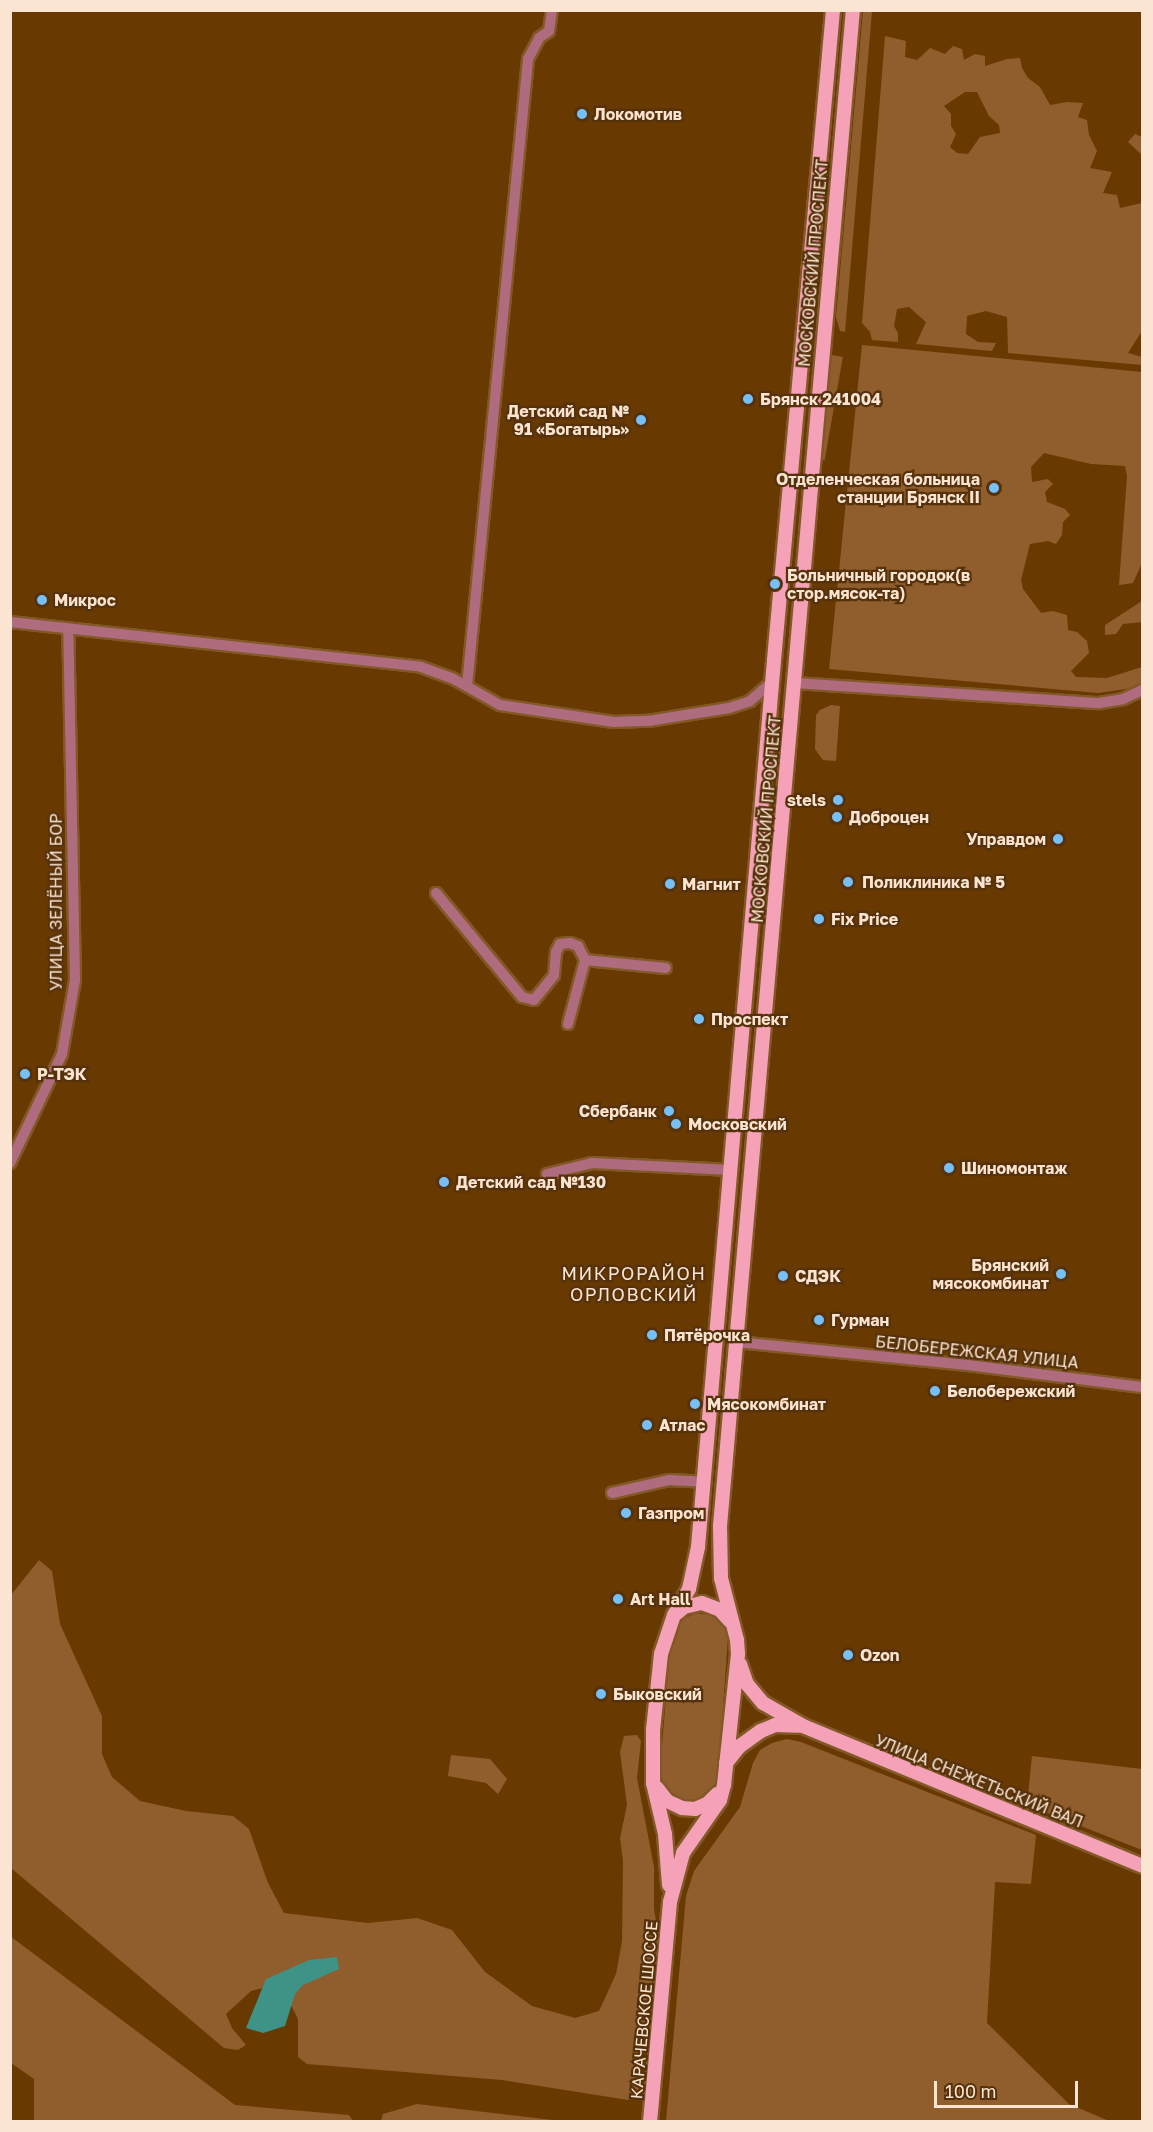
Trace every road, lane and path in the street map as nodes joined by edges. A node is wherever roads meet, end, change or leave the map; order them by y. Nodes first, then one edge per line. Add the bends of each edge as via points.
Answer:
1 (552, 10) edge
2 (833, 10) edge
3 (853, 10) edge
4 (10, 622) edge
5 (68, 628) junction
6 (772, 682) junction
7 (795, 682) junction
8 (467, 687) junction
9 (1143, 690) edge
10 (436, 893) dead end
11 (585, 960) junction
12 (666, 968) dead end
13 (568, 1024) dead end
14 (10, 1163) edge
15 (731, 1170) junction
16 (547, 1174) dead end
17 (737, 1342) junction
18 (1143, 1387) edge
19 (704, 1482) junction
20 (612, 1492) dead end
21 (674, 1615) junction
22 (734, 1628) junction
23 (738, 1654) junction
24 (803, 1726) junction
25 (726, 1763) junction
26 (653, 1782) junction
27 (724, 1785) junction
28 (1143, 1866) edge
29 (670, 1902) junction
30 (650, 2121) edge

1 - 8 street via 549,31 539,38 528,59
2 - 6 main road, МОСКОВСКИЙ ПРОСПЕКТ
3 - 7 main road, МОСКОВСКИЙ ПРОСПЕКТ
4 - 5 street
5 - 8 street via 421,666
5 - 14 street, УЛИЦА ЗЕЛЁНЫЙ БОР via 75,980 62,1054
6 - 7 main road
6 - 8 street via 750,702 729,708 648,721 614,722 500,705
6 - 15 main road, МОСКОВСКИЙ ПРОСПЕКТ
7 - 9 street via 1099,703
7 - 17 main road, МОСКОВСКИЙ ПРОСПЕКТ
10 - 11 street via 522,997 534,1000 554,975 560,944 578,946
11 - 12 street
11 - 13 street
15 - 16 street via 592,1163
15 - 19 main road, МОСКОВСКИЙ ПРОСПЕКТ
17 - 18 street, БЕЛОБЕРЕЖСКАЯ УЛИЦА
17 - 22 main road, МОСКОВСКИЙ ПРОСПЕКТ via 719,1552 721,1578
19 - 20 street via 669,1480
19 - 21 main road, МОСКОВСКИЙ ПРОСПЕКТ via 693,1573
21 - 22 main road via 693,1605 711,1605 727,1616
21 - 26 main road, МОСКОВСКИЙ ПРОСПЕКТ via 661,1654 653,1730
22 - 23 main road, МОСКОВСКИЙ ПРОСПЕКТ
23 - 24 main road, УЛИЦА СНЕЖЕТЬСКИЙ ВАЛ via 743,1676 755,1695
23 - 25 main road, МОСКОВСКИЙ ПРОСПЕКТ
24 - 25 main road, УЛИЦА СНЕЖЕТЬСКИЙ ВАЛ via 784,1724 761,1731 740,1746
24 - 28 main road, УЛИЦА СНЕЖЕТЬСКИЙ ВАЛ
25 - 27 main road, МОСКОВСКИЙ ПРОСПЕКТ
26 - 27 main road via 667,1801 695,1809 707,1804
26 - 29 main road, МОСКОВСКИЙ ПРОСПЕКТ via 665,1834
27 - 29 main road, МОСКОВСКИЙ ПРОСПЕКТ via 720,1800 682,1853
29 - 30 main road, КАРАЧЕВСКОЕ ШОССЕ

